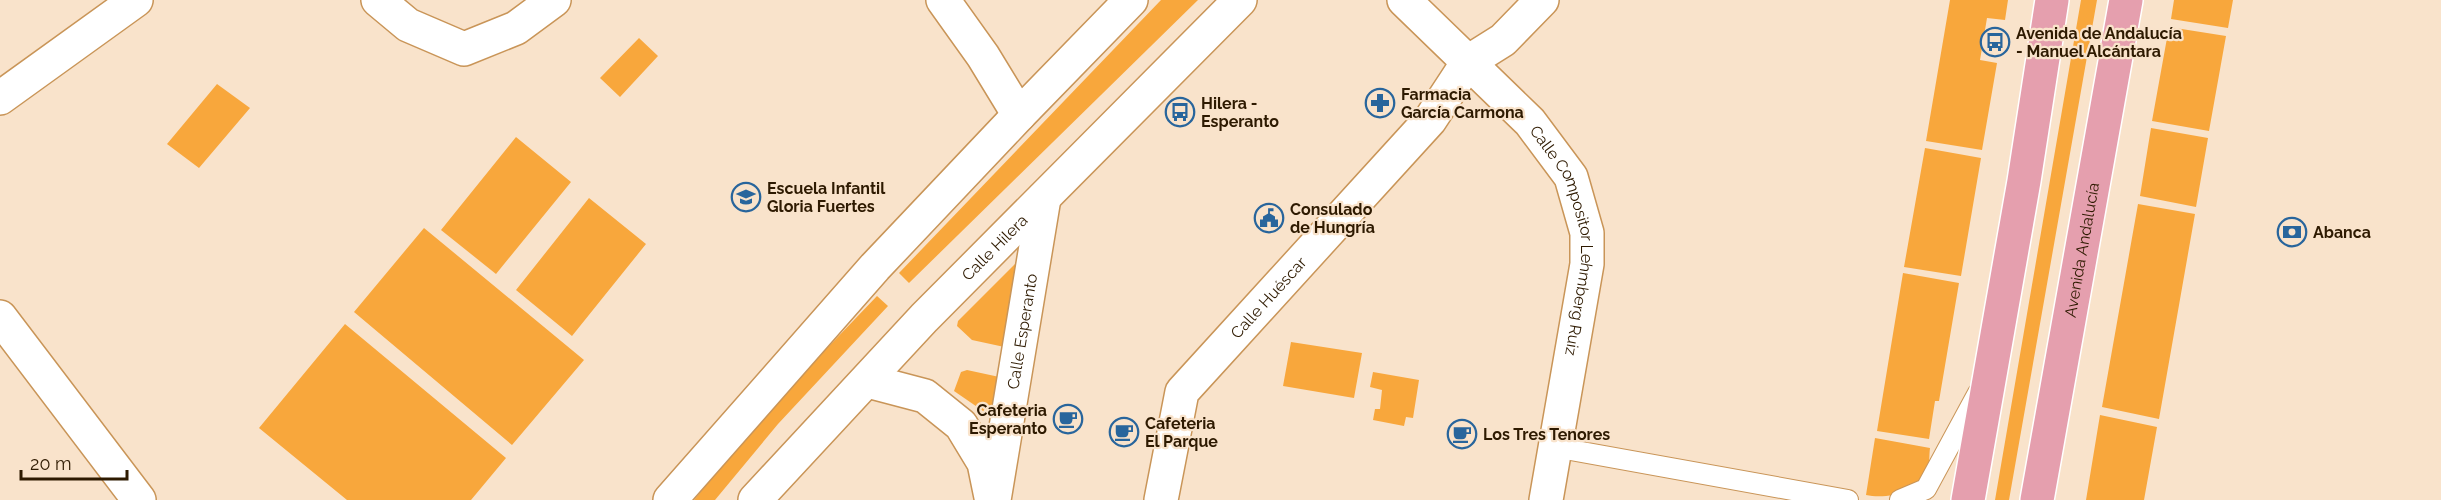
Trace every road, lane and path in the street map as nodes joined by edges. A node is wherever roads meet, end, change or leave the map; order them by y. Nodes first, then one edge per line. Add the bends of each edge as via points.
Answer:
1 (136, 0) edge
2 (378, 0) edge
3 (554, 0) edge
4 (943, 0) edge
5 (1131, 0) edge
6 (1240, 0) edge
7 (1404, 0) edge
8 (1542, 0) edge
9 (2052, 0) edge
10 (2126, 0) edge
11 (1468, 62) junction
12 (0, 98) edge
13 (1018, 115) junction
14 (1044, 198) junction
15 (0, 317) edge
16 (1990, 369) junction
17 (868, 381) junction
18 (1554, 447) junction
19 (139, 500) edge
20 (670, 500) edge
21 (755, 500) edge
22 (993, 500) edge
23 (1161, 500) edge
24 (1546, 500) edge
25 (1848, 500) edge
26 (1900, 500) edge
27 (1968, 500) edge
28 (2037, 500) edge

1 - 12 street
2 - 3 street via 408,25 464,49 516,28
4 - 13 street
5 - 13 street
6 - 14 street, Calle Hilera
7 - 11 street, Calle Compositor Lehmberg Ruiz
8 - 11 street via 1503,40
9 - 16 main road
10 - 28 main road, Avenida Andalucía
11 - 18 street, Calle Compositor Lehmberg Ruiz via 1530,122 1571,177 1587,233 1587,264
11 - 23 street, Calle Huéscar via 1430,120 1182,392
13 - 20 street via 875,267
14 - 17 street, Calle Hilera via 924,318
14 - 22 street, Calle Esperanto
15 - 19 street
16 - 26 lane via 1926,489
16 - 27 main road
17 - 21 street, Calle Hilera
17 - 22 street, Calle Esperanto via 925,396 961,425 984,463
18 - 24 street, Calle Compositor Lehmberg Ruiz
18 - 25 lane

